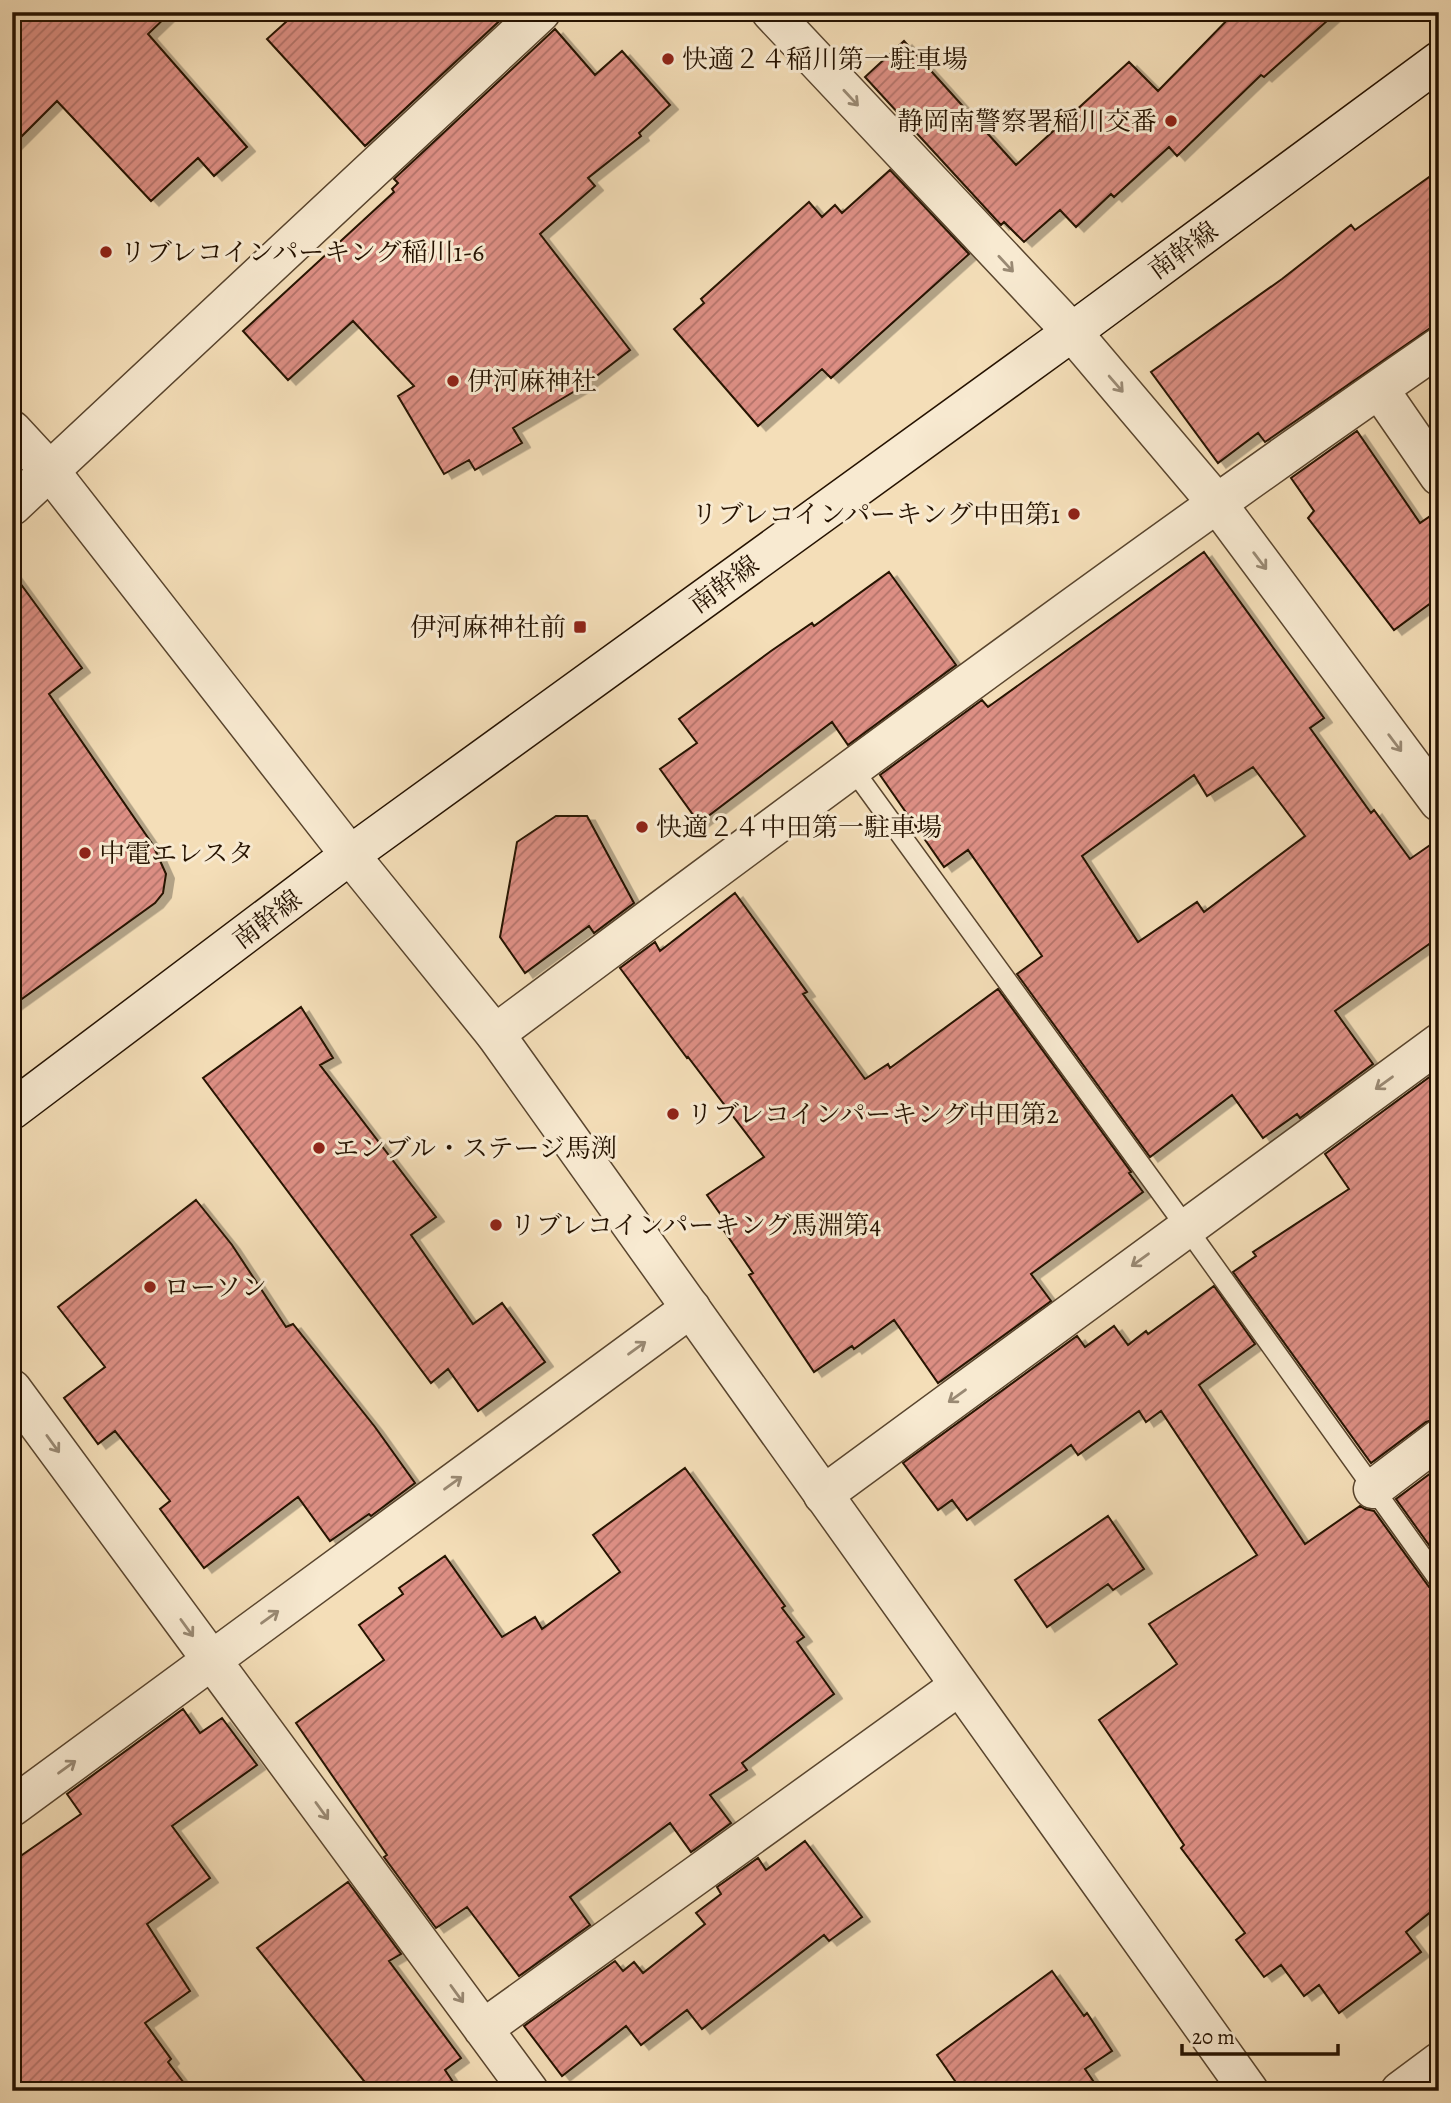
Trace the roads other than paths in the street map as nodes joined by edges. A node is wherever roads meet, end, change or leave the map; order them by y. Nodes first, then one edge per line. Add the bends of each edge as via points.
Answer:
1 (541, 12) edge
2 (771, 12) edge
3 (1439, 61) edge
4 (1072, 332) junction
5 (1439, 347) edge
6 (1378, 389) junction
7 (12, 430) edge
8 (50, 471) junction
9 (1439, 475) edge
10 (1216, 502) junction
11 (12, 506) edge
12 (852, 768) junction
13 (1439, 802) edge
14 (350, 856) junction
15 (495, 1034) junction
16 (1439, 1043) edge
17 (12, 1110) edge
18 (1186, 1227) junction
19 (691, 1308) junction
20 (12, 1389) edge
21 (1439, 1439) edge
22 (1373, 1489) junction
23 (823, 1495) junction
24 (1439, 1580) edge
25 (211, 1660) junction
26 (959, 1686) junction
27 (12, 1807) edge
28 (483, 2029) junction
29 (1439, 2062) edge
30 (529, 2091) edge
31 (1249, 2091) edge
32 (1400, 2091) edge

1 - 8 street
2 -> 4 street
3 - 4 street, 南幹線
4 -> 10 street
4 - 14 street, 南幹線
5 - 6 street
6 - 9 street
6 - 10 street
7 - 8 street
8 - 11 street
8 - 14 street
10 - 12 street
10 -> 13 street
12 - 15 street
12 - 18 lane
14 - 15 street
14 - 17 street, 南幹線
15 - 19 street
16 -> 18 street
18 - 22 lane
18 -> 23 street
19 - 23 street
25 -> 19 street
20 -> 25 street
21 - 22 street
22 - 24 lane
23 - 26 street
27 -> 25 street
25 -> 28 street
26 - 28 street
26 - 31 street
28 - 30 street
29 - 32 street

